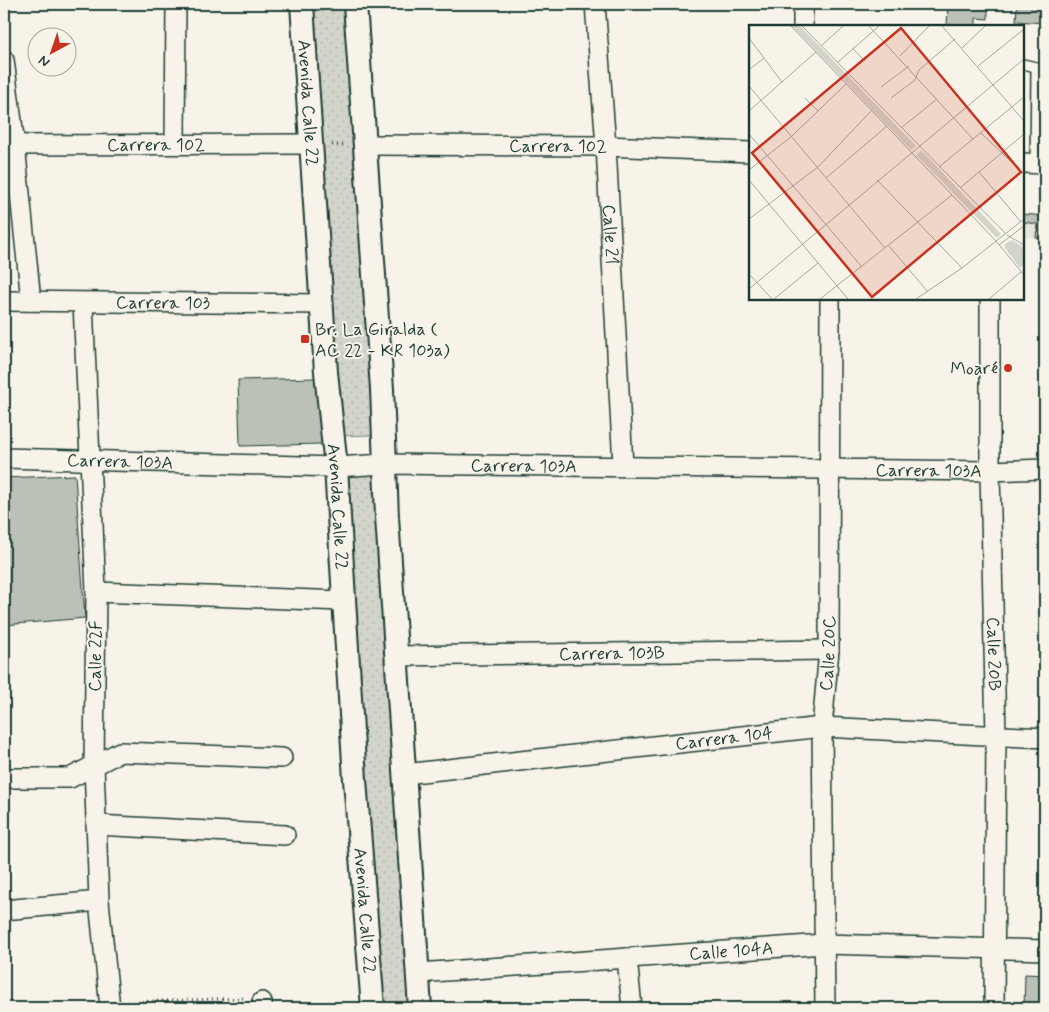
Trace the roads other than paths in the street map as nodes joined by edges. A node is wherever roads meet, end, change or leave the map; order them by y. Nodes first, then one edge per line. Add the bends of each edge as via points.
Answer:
1 (176, 4) edge
2 (302, 4) edge
3 (355, 4) edge
4 (595, 4) edge
5 (803, 4) edge
6 (803, 25) edge
7 (4, 60) edge
8 (1024, 64) edge
9 (175, 144) junction
10 (310, 144) junction
11 (10, 145) edge
12 (366, 145) junction
13 (606, 146) junction
14 (749, 152) edge
15 (1034, 163) edge
16 (830, 300) edge
17 (990, 300) edge
18 (4, 301) edge
19 (32, 301) junction
20 (83, 303) junction
21 (322, 304) junction
22 (4, 458) edge
23 (90, 459) junction
24 (385, 464) junction
25 (623, 466) junction
26 (336, 467) junction
27 (829, 468) junction
28 (1045, 469) edge
29 (990, 471) junction
30 (96, 592) junction
31 (343, 601) junction
32 (829, 650) junction
33 (396, 656) junction
34 (822, 727) junction
35 (996, 736) junction
36 (1045, 738) edge
37 (282, 758) dead end
38 (94, 765) junction
39 (404, 774) junction
40 (4, 778) edge
41 (96, 825) junction
42 (285, 835) dead end
43 (99, 901) junction
44 (4, 910) edge
45 (824, 944) junction
46 (993, 948) junction
47 (1045, 950) edge
48 (627, 958) junction
49 (418, 973) junction
50 (110, 1005) edge
51 (373, 1008) edge
52 (420, 1008) edge
53 (632, 1008) edge
54 (825, 1008) edge
55 (994, 1008) edge

1 - 9 street
2 - 10 street, Avenida Calle 22
3 - 12 street
4 - 13 street, Calle 21
5 - 6 street
7 - 11 street
8 - 15 lane via 1036,67
9 - 10 street, Carrera 102
9 - 11 street, Carrera 102
10 - 21 street, Avenida Calle 22
11 - 19 street
12 - 13 street, Carrera 102
12 - 24 street
13 - 14 street, Carrera 102
13 - 25 street, Calle 21
16 - 27 street, Calle 20C
17 - 29 street, Calle 20B
18 - 19 street, Carrera 103
19 - 20 street, Carrera 103
20 - 21 street, Carrera 103
20 - 23 street, Calle 22F
21 - 26 street, Avenida Calle 22
22 - 23 street, Carrera 103A
23 - 26 street, Carrera 103A
23 - 30 street, Calle 22F
24 - 25 street, Carrera 103A
24 - 26 street, Carrera 103A
24 - 33 street
25 - 27 street, Carrera 103A
26 - 31 street, Avenida Calle 22
27 - 29 street, Carrera 103A
27 - 32 street, Calle 20C
28 - 29 street, Carrera 103A
29 - 35 street, Calle 20B
30 - 31 street
30 - 38 street, Calle 22F
31 - 51 street, Avenida Calle 22
32 - 33 street, Carrera 103B
32 - 34 street, Calle 20C
33 - 39 street
34 - 35 street, Carrera 104
34 - 39 street, Carrera 104
34 - 45 street, Calle 20C
35 - 36 street, Carrera 104
35 - 46 street, Calle 20B
37 - 38 street via 120,752
38 - 40 street via 70,778
38 - 41 street, Calle 22F
39 - 49 street
41 - 42 street
41 - 43 street, Calle 22F
43 - 44 street
43 - 50 street, Calle 22F
45 - 46 street, Calle 104A
45 - 48 street, Calle 104A
45 - 54 street, Calle 20C
46 - 47 street, Calle 104A
46 - 55 street, Calle 20B
48 - 49 street, Calle 104A
48 - 53 street
49 - 52 street

